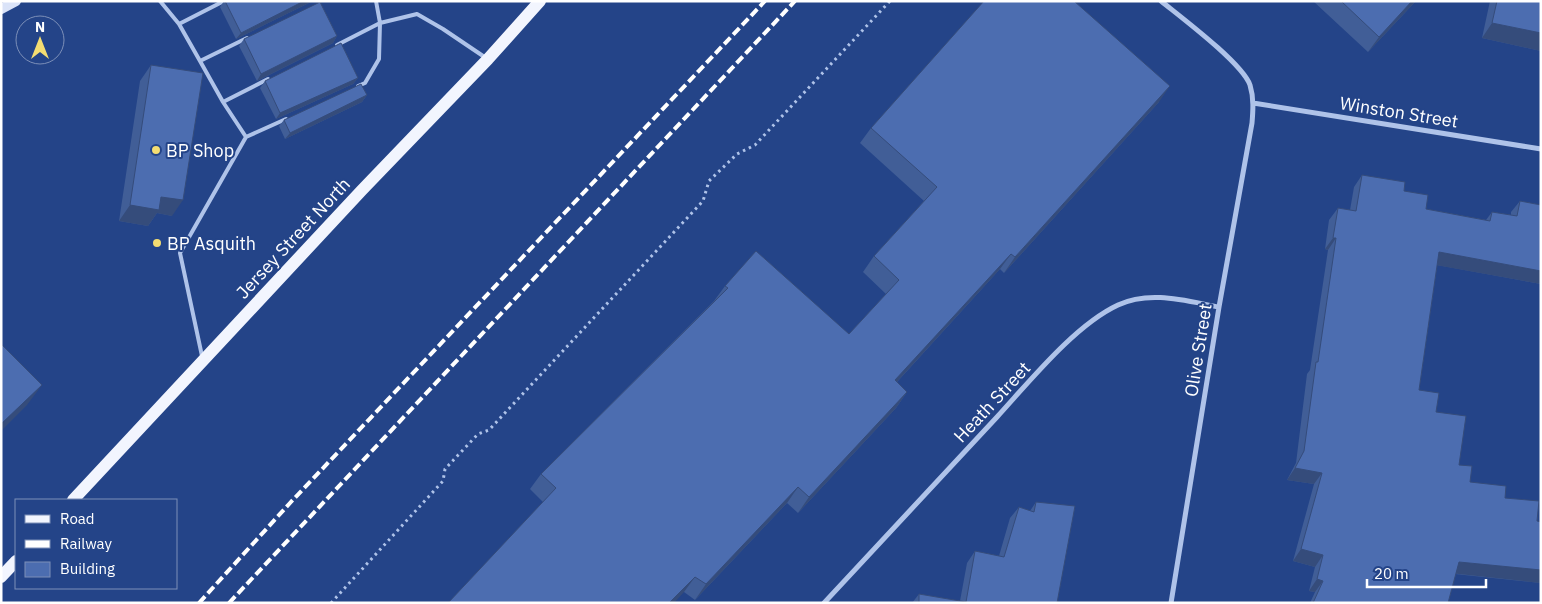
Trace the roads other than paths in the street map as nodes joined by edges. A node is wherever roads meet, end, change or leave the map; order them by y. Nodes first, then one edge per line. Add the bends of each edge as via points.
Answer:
1 (16, 1) edge
2 (160, 1) edge
3 (224, 1) edge
4 (376, 1) edge
5 (540, 1) edge
6 (1162, 1) edge
7 (1, 10) edge
8 (380, 23) junction
9 (178, 24) junction
10 (252, 36) edge
11 (336, 45) edge
12 (488, 60) junction
13 (200, 62) junction
14 (275, 76) edge
15 (357, 86) edge
16 (223, 102) junction
17 (1253, 103) junction
18 (288, 118) edge
19 (246, 137) junction
20 (1541, 148) edge
21 (1219, 307) junction
22 (203, 361) junction
23 (74, 499) edge
24 (15, 563) edge
25 (1, 578) edge
26 (824, 603) edge
27 (1171, 603) edge

1 - 7 main road
2 - 9 lane
3 - 9 lane
4 - 8 lane
5 - 12 main road, Jersey Street North
6 - 17 street, Olive Street via 1238,67 1250,84
8 - 11 lane
8 - 12 lane via 417,14
8 - 15 lane via 379,59 365,82
9 - 13 lane
10 - 13 lane
12 - 22 main road, Jersey Street North
13 - 16 lane
14 - 16 lane
16 - 19 lane
17 - 20 street, Winston Street
17 - 21 street, Olive Street
18 - 19 lane
19 - 22 lane via 180,253
21 - 26 street, Heath Street via 1170,298 1144,298 1119,304 1095,318 1052,358
21 - 27 street, Olive Street
22 - 23 main road, Jersey Street North
24 - 25 main road

